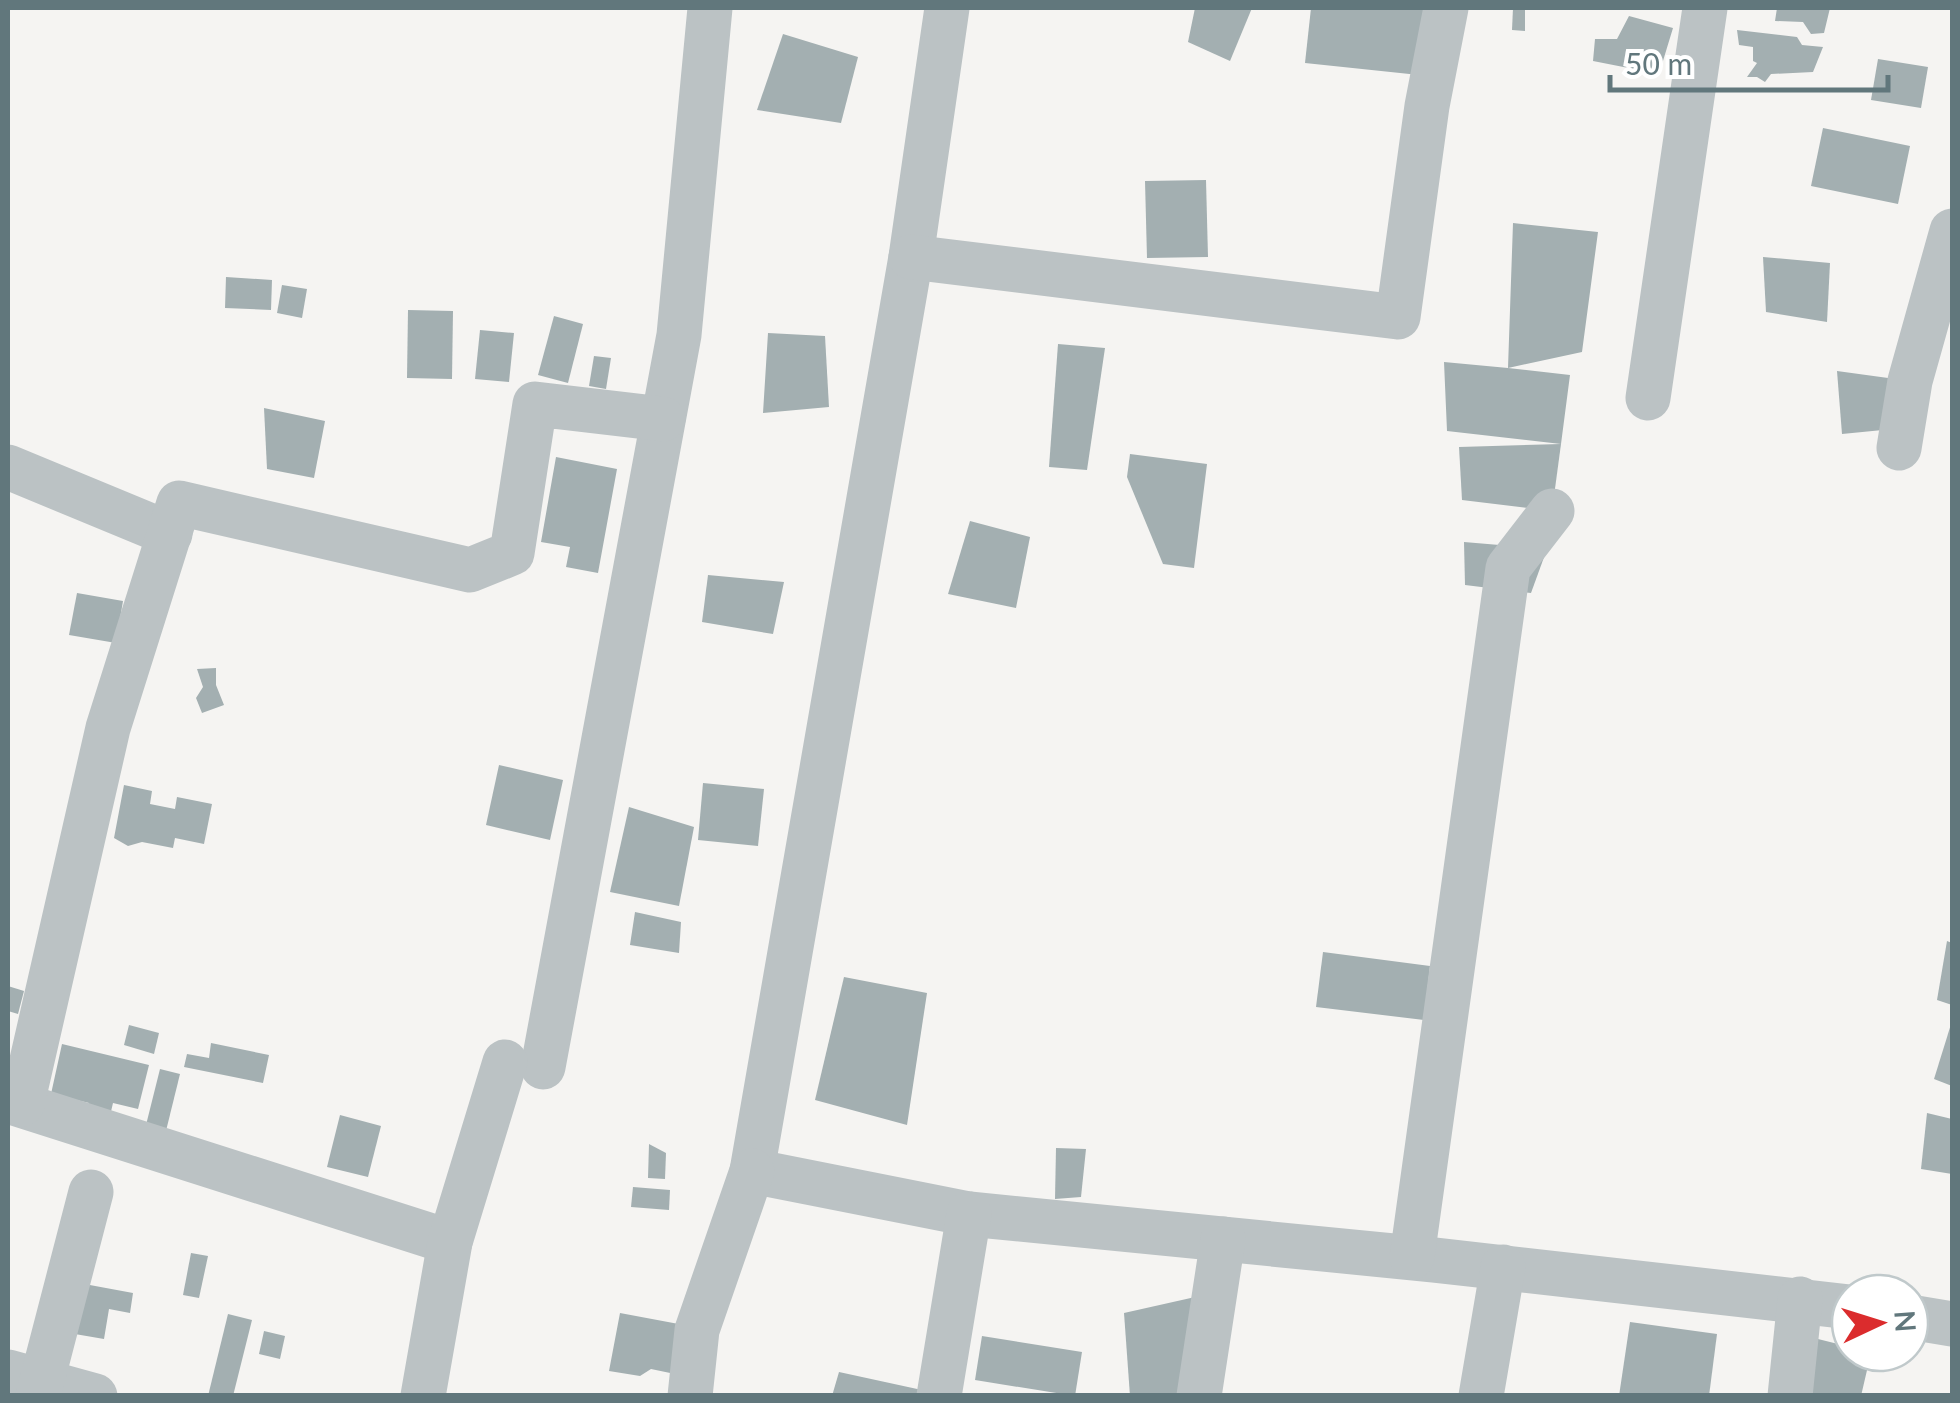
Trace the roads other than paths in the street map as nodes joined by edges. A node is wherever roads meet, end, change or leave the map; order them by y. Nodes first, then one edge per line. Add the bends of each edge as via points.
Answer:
1 (710, 8) edge
2 (947, 8) edge
3 (1446, 8) edge
4 (1704, 8) edge
5 (1952, 231) edge
6 (911, 257) junction
7 (1648, 398) dead end
8 (663, 419) junction
9 (1900, 448) dead end
10 (8, 467) edge
11 (1552, 512) dead end
12 (170, 534) junction
13 (15, 1103) edge
14 (752, 1171) junction
15 (91, 1192) dead end
16 (969, 1214) junction
17 (1223, 1239) junction
18 (450, 1242) junction
19 (1412, 1258) junction
20 (1503, 1267) junction
21 (1800, 1299) junction
22 (1830, 1304) edge
23 (29, 1383) edge
24 (95, 1396) edge
25 (423, 1396) edge
26 (690, 1396) edge
27 (939, 1396) edge
28 (1198, 1396) edge
29 (1481, 1396) edge
30 (1790, 1396) edge

1 - 8 street via 679,335
2 - 6 street
3 - 6 street via 1398,316
4 - 7 street
5 - 9 street via 1910,380
6 - 14 street
8 - 12 street via 535,404 512,553 470,570 179,503
8 - 18 street via 524,1065
10 - 12 street
11 - 19 street via 1508,568
12 - 13 street via 108,728
13 - 18 street
14 - 16 street
14 - 26 street via 697,1330
15 - 23 street
16 - 17 street
16 - 27 street
17 - 19 street
17 - 28 street
18 - 25 street
19 - 20 street
20 - 21 street
20 - 29 street
21 - 22 street
21 - 30 street
23 - 24 street

